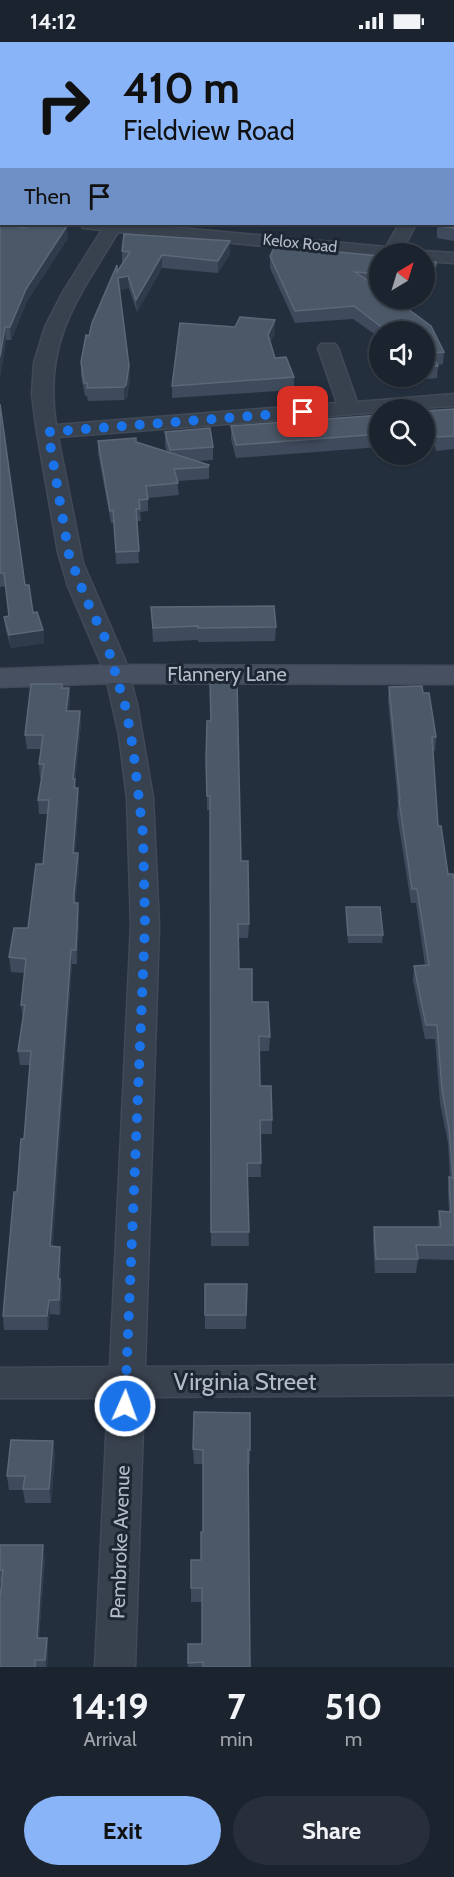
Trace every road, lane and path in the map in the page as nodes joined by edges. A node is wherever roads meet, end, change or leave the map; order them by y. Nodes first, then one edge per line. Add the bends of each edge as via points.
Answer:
1 (101, 225) edge
2 (408, 225) edge
3 (401, 243) edge
4 (369, 250) edge
5 (435, 257) edge
6 (454, 258) edge
7 (328, 348) dead end
8 (454, 400) edge
9 (349, 408) junction
10 (48, 432) junction
11 (117, 674) junction
12 (454, 675) edge
13 (0, 678) edge
14 (454, 1380) edge
15 (126, 1382) junction
16 (0, 1383) edge
17 (115, 1667) edge

1 - 4 street, Kelox Road
1 - 10 street, Pembroke Avenue via 44,362 42,380
2 - 3 street
5 - 6 street
7 - 9 street
8 - 9 street
9 - 10 street
10 - 11 street, Pembroke Avenue via 69,555
11 - 12 street, Flannery Lane
11 - 13 street, Flannery Lane
11 - 15 street, Pembroke Avenue via 139,789 145,893
14 - 15 street, Virginia Street
15 - 16 street, Virginia Street
15 - 17 street, Pembroke Avenue

